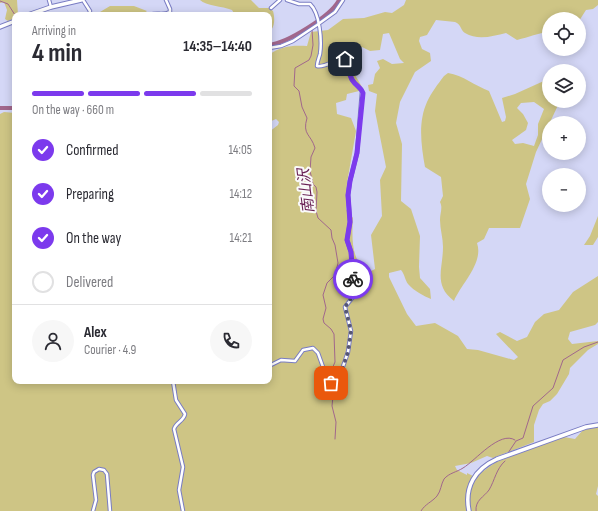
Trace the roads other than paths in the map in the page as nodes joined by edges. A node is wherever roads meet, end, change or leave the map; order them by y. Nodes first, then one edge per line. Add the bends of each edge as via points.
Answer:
1 (49, 0) edge
2 (82, 0) edge
3 (166, 0) edge
4 (280, 0) edge
5 (287, 0) edge
6 (343, 0) edge
7 (51, 7) junction
8 (271, 8) dead end
9 (37, 12) edge
10 (90, 12) edge
11 (170, 12) edge
12 (12, 22) edge
13 (318, 23) junction
14 (0, 27) edge
15 (272, 48) edge
16 (272, 364) edge
17 (173, 384) edge
18 (598, 425) edge
19 (93, 511) edge
20 (110, 511) edge
21 (184, 511) edge
22 (469, 511) edge

1 - 7 street
2 - 7 street
2 - 10 street
3 - 11 street
4 - 8 street
5 - 13 street via 298,4 310,4 314,8
6 - 13 street via 334,14
7 - 9 street
12 - 14 street
13 - 15 street via 293,41
13 - 16 street via 320,52 317,66 346,59 351,78 363,93 357,153 348,195 350,222 347,240 351,252 353,294 345,307 351,331 348,352 338,381 328,381 318,353 313,348 303,350 294,361 281,360
17 - 21 street via 176,400 185,414 174,429 183,467 179,490
18 - 22 street via 586,427 485,465 471,482
19 - 20 street via 96,500 93,475 99,469 104,470 106,474

